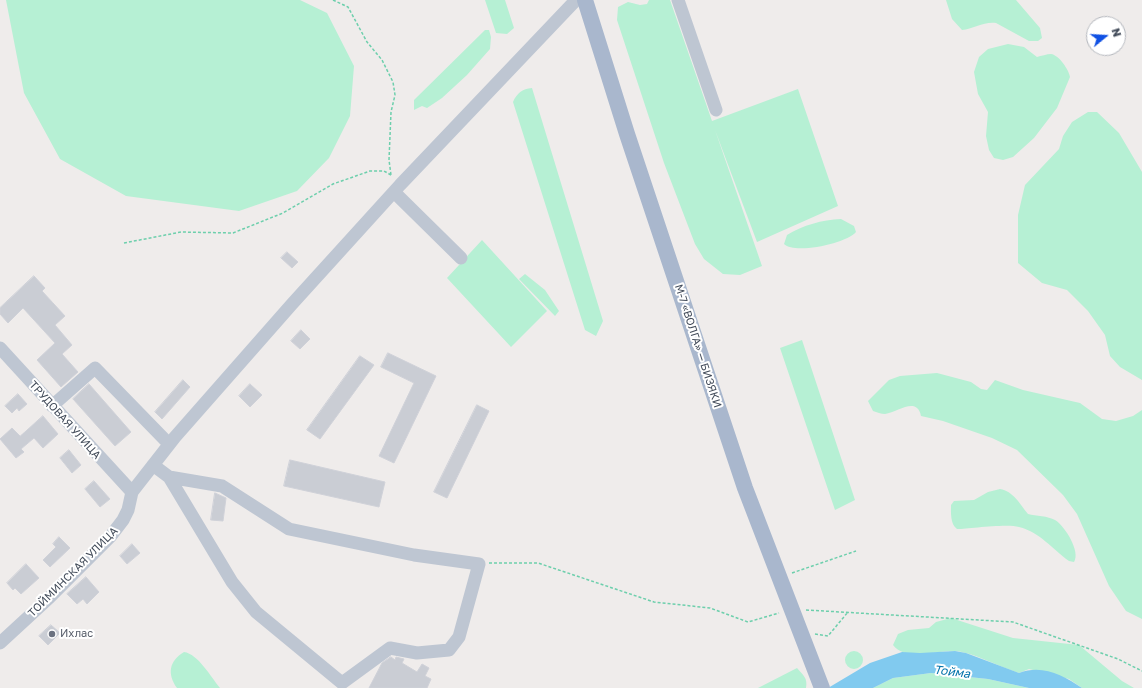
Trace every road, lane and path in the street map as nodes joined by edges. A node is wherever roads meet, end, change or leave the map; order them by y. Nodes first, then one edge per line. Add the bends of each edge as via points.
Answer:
1 (333, 0) edge
2 (576, 0) edge
3 (585, 0) edge
4 (678, 0) edge
5 (716, 110) dead end
6 (394, 192) junction
7 (124, 243) dead end
8 (461, 258) dead end
9 (0, 348) edge
10 (52, 406) junction
11 (169, 444) junction
12 (153, 465) junction
13 (169, 477) junction
14 (132, 492) junction
15 (856, 551) dead end
16 (480, 564) junction
17 (779, 578) junction
18 (791, 609) junction
19 (848, 612) junction
20 (800, 632) junction
21 (0, 642) edge
22 (1142, 671) edge
23 (822, 688) edge

1 - 7 path via 348,8 367,42 382,60 393,82 395,95 391,112 389,160 392,175 384,171 370,171 333,184 283,213 234,233 181,232
2 - 6 street
3 - 17 main road, М-7 «ВОЛГА» — БИЗЯКИ via 738,466
4 - 5 street
6 - 8 street
6 - 11 street
9 - 10 street, ТРУДОВАЯ УЛИЦА
10 - 11 street via 95,368
10 - 14 street, ТРУДОВАЯ УЛИЦА
11 - 12 street
12 - 13 street
12 - 14 street
13 - 16 street via 222,486 289,529 414,555
13 - 16 street via 232,582 256,612 342,683 390,648 417,652 449,650 459,637
14 - 21 street, ТОЙМИНСКАЯ УЛИЦА via 128,510 110,537
15 - 17 path
16 - 18 path via 538,563 654,602 710,608 748,622
17 - 18 main road, М-7 «ВОЛГА» — БИЗЯКИ
18 - 19 path
18 - 20 main road, М-7 «ВОЛГА» — БИЗЯКИ
19 - 20 path via 828,636
19 - 22 path via 1013,622 1118,659
20 - 23 main road, М-7 «ВОЛГА» — БИЗЯКИ

